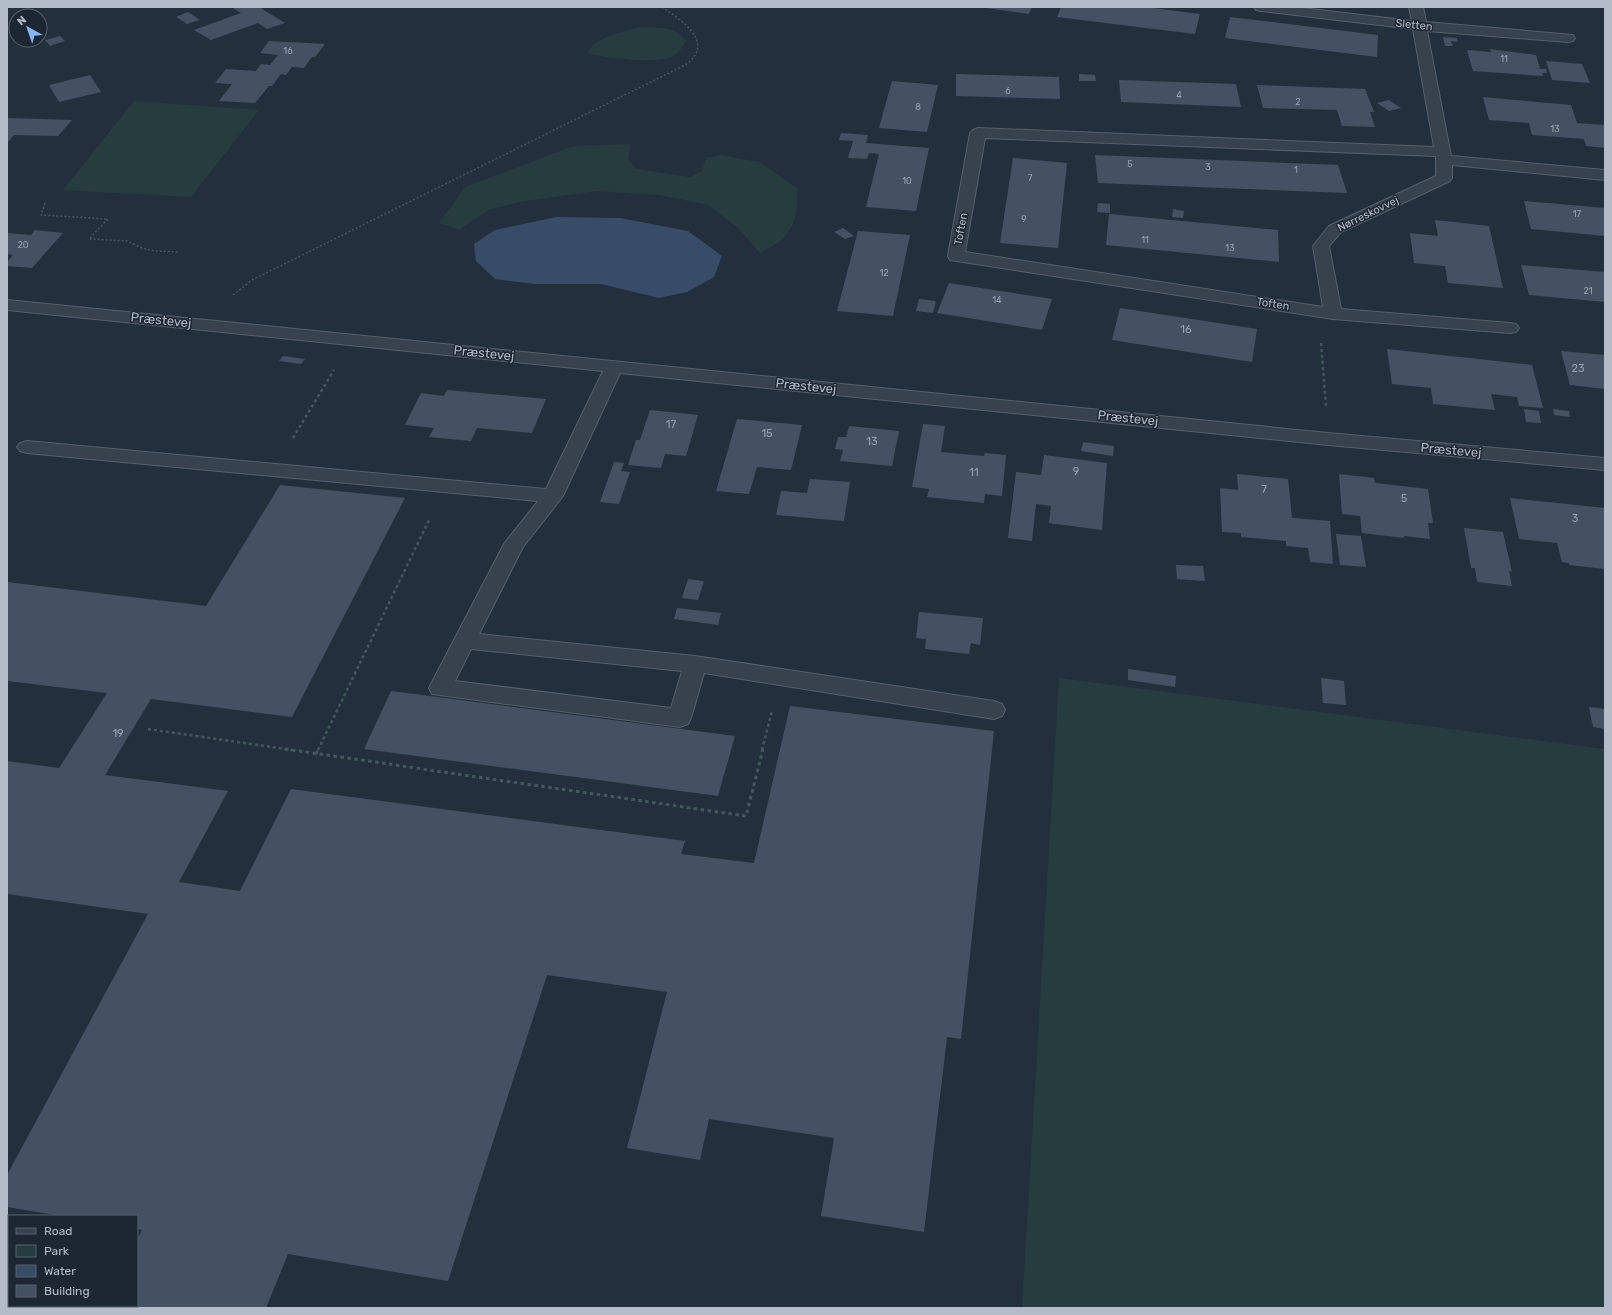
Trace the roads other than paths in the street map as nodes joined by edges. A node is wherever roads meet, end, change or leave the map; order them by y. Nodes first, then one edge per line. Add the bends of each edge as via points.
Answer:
1 (1261, 7) edge
2 (1416, 7) edge
3 (1419, 26) junction
4 (1568, 38) dead end
5 (1443, 156) junction
6 (1605, 175) edge
7 (7, 305) edge
8 (1333, 314) junction
9 (1510, 328) dead end
10 (614, 366) junction
11 (27, 448) dead end
12 (1605, 464) edge
13 (553, 496) junction
14 (465, 640) junction
15 (696, 664) junction
16 (994, 710) dead end

1 - 3 street, Sletten
2 - 3 street, Nørreskovvej
3 - 4 street, Sletten
3 - 5 street, Nørreskovvej
5 - 6 street
5 - 8 street, Nørreskovvej via 1444,178 1335,229 1321,246
5 - 8 street, Toften via 978,133 956,256
7 - 10 street, Præstevej
8 - 9 street, Toften
10 - 12 street, Præstevej via 1328,439
10 - 13 street
11 - 13 street
13 - 14 street via 514,544
14 - 15 street
14 - 15 street via 440,688 680,718
15 - 16 street

